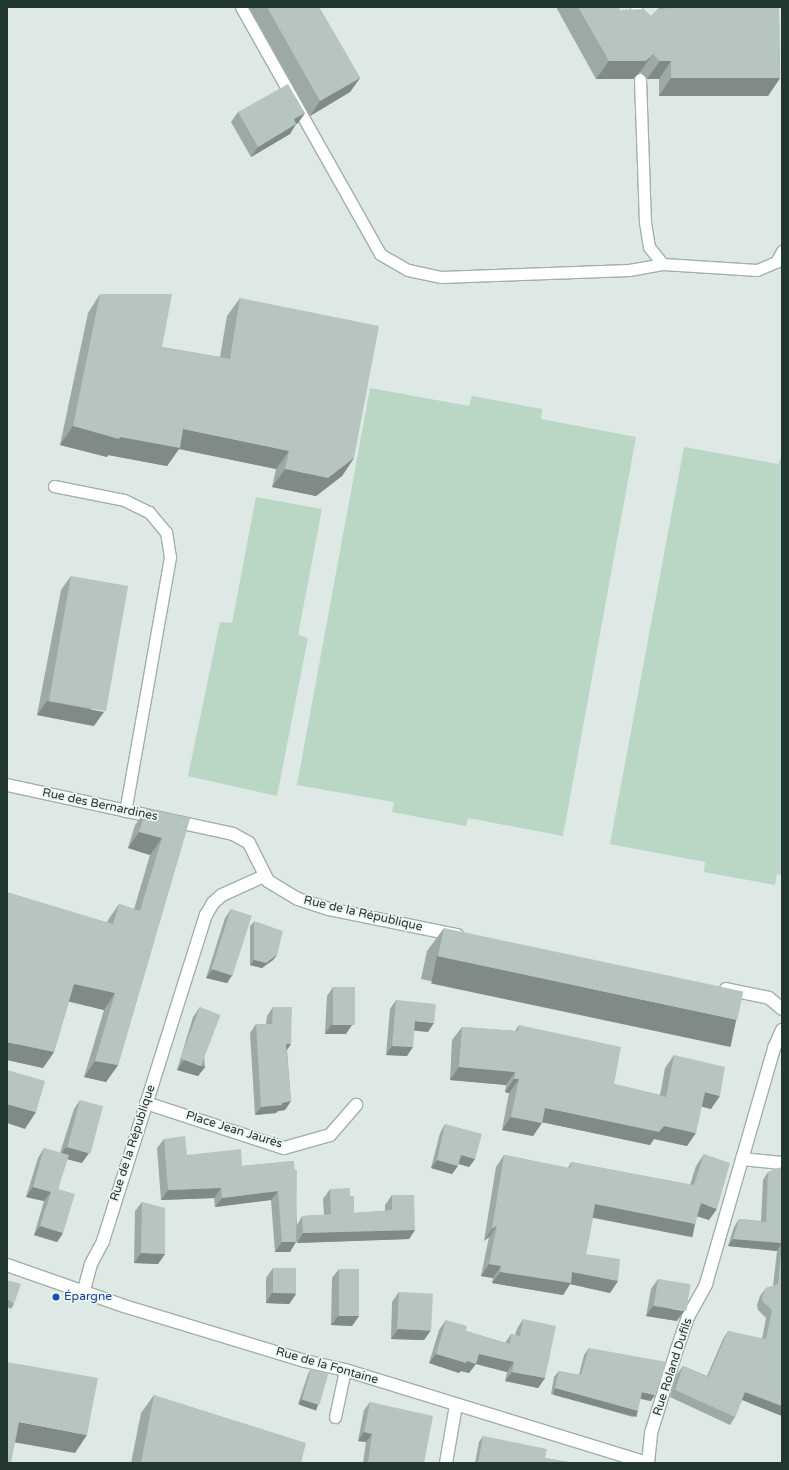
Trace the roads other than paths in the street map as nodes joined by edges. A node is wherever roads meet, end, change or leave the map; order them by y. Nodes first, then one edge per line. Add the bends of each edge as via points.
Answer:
1 (241, 7) edge
2 (636, 7) edge
3 (638, 27) edge
4 (640, 79) edge
5 (782, 251) edge
6 (663, 264) junction
7 (54, 486) dead end
8 (7, 785) edge
9 (125, 811) junction
10 (264, 876) junction
11 (468, 937) edge
12 (715, 987) edge
13 (782, 1009) edge
14 (782, 1030) edge
15 (146, 1103) junction
16 (356, 1105) dead end
17 (742, 1159) junction
18 (782, 1163) edge
19 (7, 1265) edge
20 (84, 1290) junction
21 (345, 1370) junction
22 (456, 1405) junction
23 (335, 1417) dead end
24 (643, 1462) edge
25 (446, 1463) edge

1 - 6 lane via 380,254 408,270 441,277 629,270
2 - 3 lane
4 - 6 lane via 646,228 649,247
5 - 6 lane via 776,262 757,270
7 - 9 lane via 124,500 149,512 166,532 170,557
8 - 9 street, Rue des Bernardines
9 - 10 street, Rue des Bernardines via 233,834 249,843
10 - 11 street, Rue de la République via 282,891 328,909
10 - 15 street, Rue de la République via 222,895 210,909
12 - 13 street via 769,998
14 - 17 street, Rue Roland Dufils via 776,1042
15 - 16 street, Place Jean Jaurès via 284,1148 330,1135
15 - 20 street, Rue de la République via 103,1241 91,1264
17 - 18 street
17 - 24 street, Rue Roland Dufils via 706,1284 688,1317
19 - 20 street, Rue de la Fontaine
20 - 21 street, Rue de la Fontaine via 124,1306 305,1361
21 - 22 street, Rue de la Fontaine
21 - 23 lane
22 - 24 street, Rue de la Fontaine
22 - 25 street

